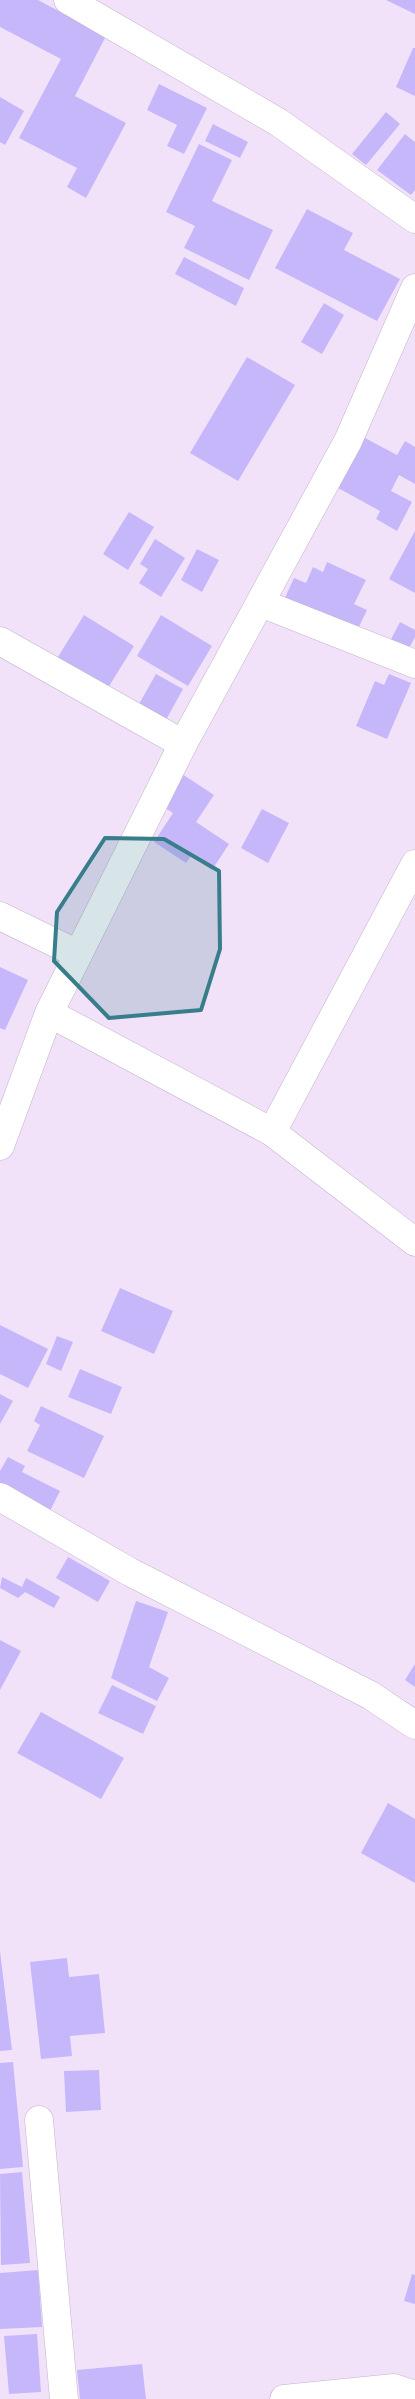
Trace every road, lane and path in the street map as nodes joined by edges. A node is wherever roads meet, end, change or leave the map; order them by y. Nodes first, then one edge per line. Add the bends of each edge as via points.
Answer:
1 (68, 0) edge
2 (415, 218) edge
3 (415, 288) edge
4 (261, 603) junction
5 (0, 642) edge
6 (415, 664) edge
7 (183, 744) junction
8 (415, 864) edge
9 (0, 916) edge
10 (78, 954) junction
11 (49, 1013) junction
12 (272, 1132) junction
13 (0, 1146) edge
14 (415, 1242) edge
15 (0, 1497) edge
16 (415, 1725) edge
17 (39, 2120) dead end
18 (415, 2395) edge
19 (64, 2399) edge
20 (284, 2399) edge

1 - 2 street via 278,122
3 - 4 street via 348,441
4 - 6 street
4 - 7 street
5 - 7 street
7 - 10 street
8 - 12 street
9 - 10 street
10 - 11 street
11 - 12 street
11 - 13 street
12 - 14 street
15 - 16 street via 130,1572 370,1695
17 - 19 street
18 - 20 street via 394,2388

